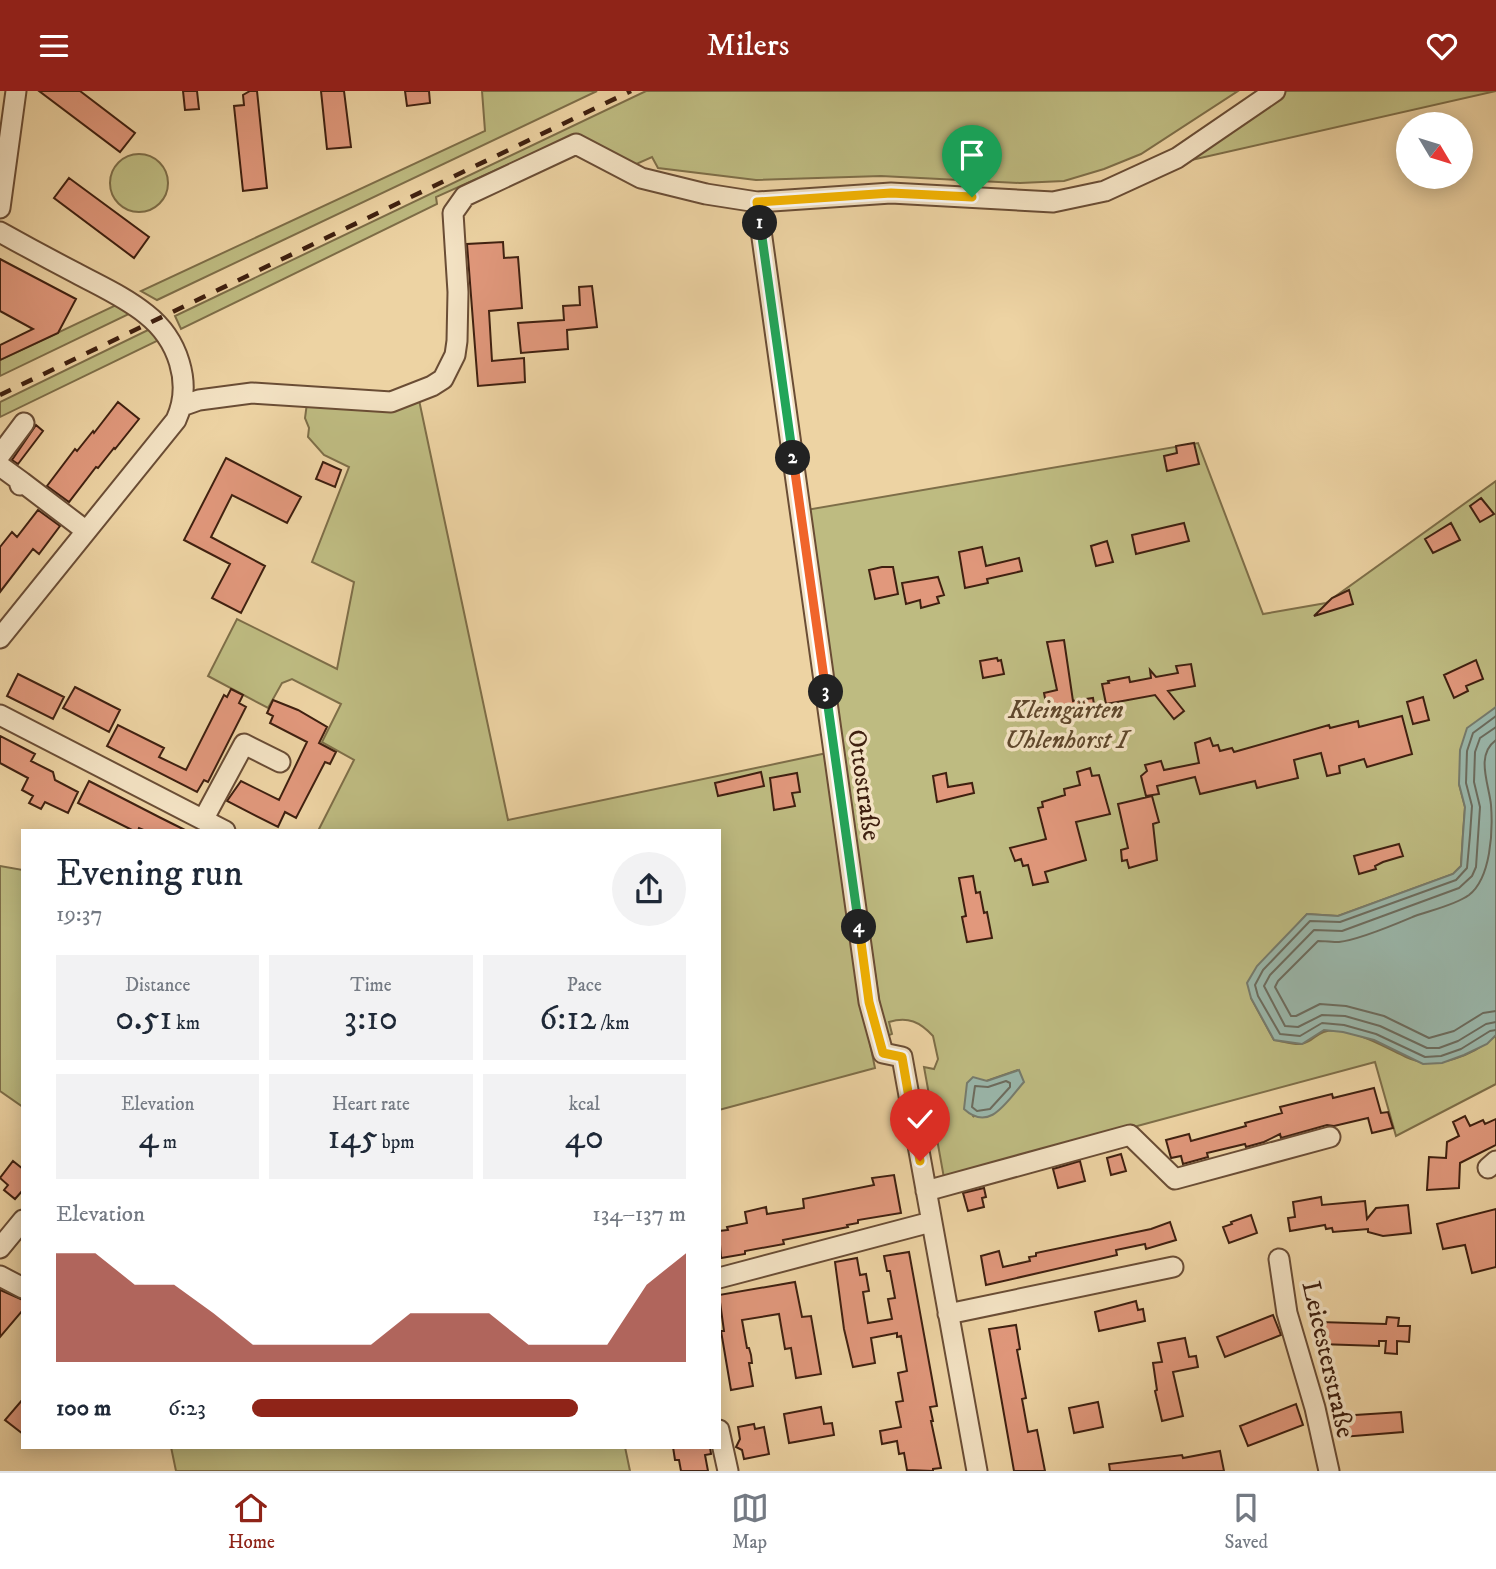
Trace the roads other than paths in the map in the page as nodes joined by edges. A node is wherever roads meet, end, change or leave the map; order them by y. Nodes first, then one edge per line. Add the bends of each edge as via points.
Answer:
1 (16, 91) edge
2 (1275, 91) edge
3 (757, 202) junction
4 (0, 208) edge
5 (0, 232) edge
6 (182, 406) junction
7 (24, 423) dead end
8 (0, 455) edge
9 (0, 466) edge
10 (85, 530) junction
11 (0, 638) edge
12 (0, 715) edge
13 (280, 762) dead end
14 (203, 820) junction
15 (221, 829) edge
16 (1330, 1137) dead end
17 (926, 1191) junction
18 (21, 1222) edge
19 (931, 1222) junction
20 (0, 1248) edge
21 (1279, 1259) dead end
22 (1173, 1267) dead end
23 (0, 1276) edge
24 (721, 1277) edge
25 (21, 1287) edge
26 (948, 1314) junction
27 (721, 1439) edge
28 (728, 1471) edge
29 (977, 1471) edge
30 (1329, 1471) edge

1 - 4 street
2 - 3 street via 1177,158 1092,194 1053,202 891,193
3 - 6 street via 641,177 576,144 465,197 453,213 457,341 443,379 391,402 252,393
3 - 17 street, Ottostraße via 869,1002 883,1053 902,1057
5 - 6 street via 148,315 173,346 183,371
6 - 10 street via 169,429
7 - 8 street
9 - 10 street
10 - 11 street
12 - 14 street
13 - 14 street via 244,744
14 - 15 street
16 - 17 street via 1175,1179 1130,1135
17 - 19 street, Ottostraße
18 - 20 street
19 - 24 street
19 - 26 street, Ottostraße
21 - 30 street, Leicesterstraße via 1287,1313
22 - 26 street
23 - 25 street
26 - 29 street, Ottostraße
27 - 28 street

